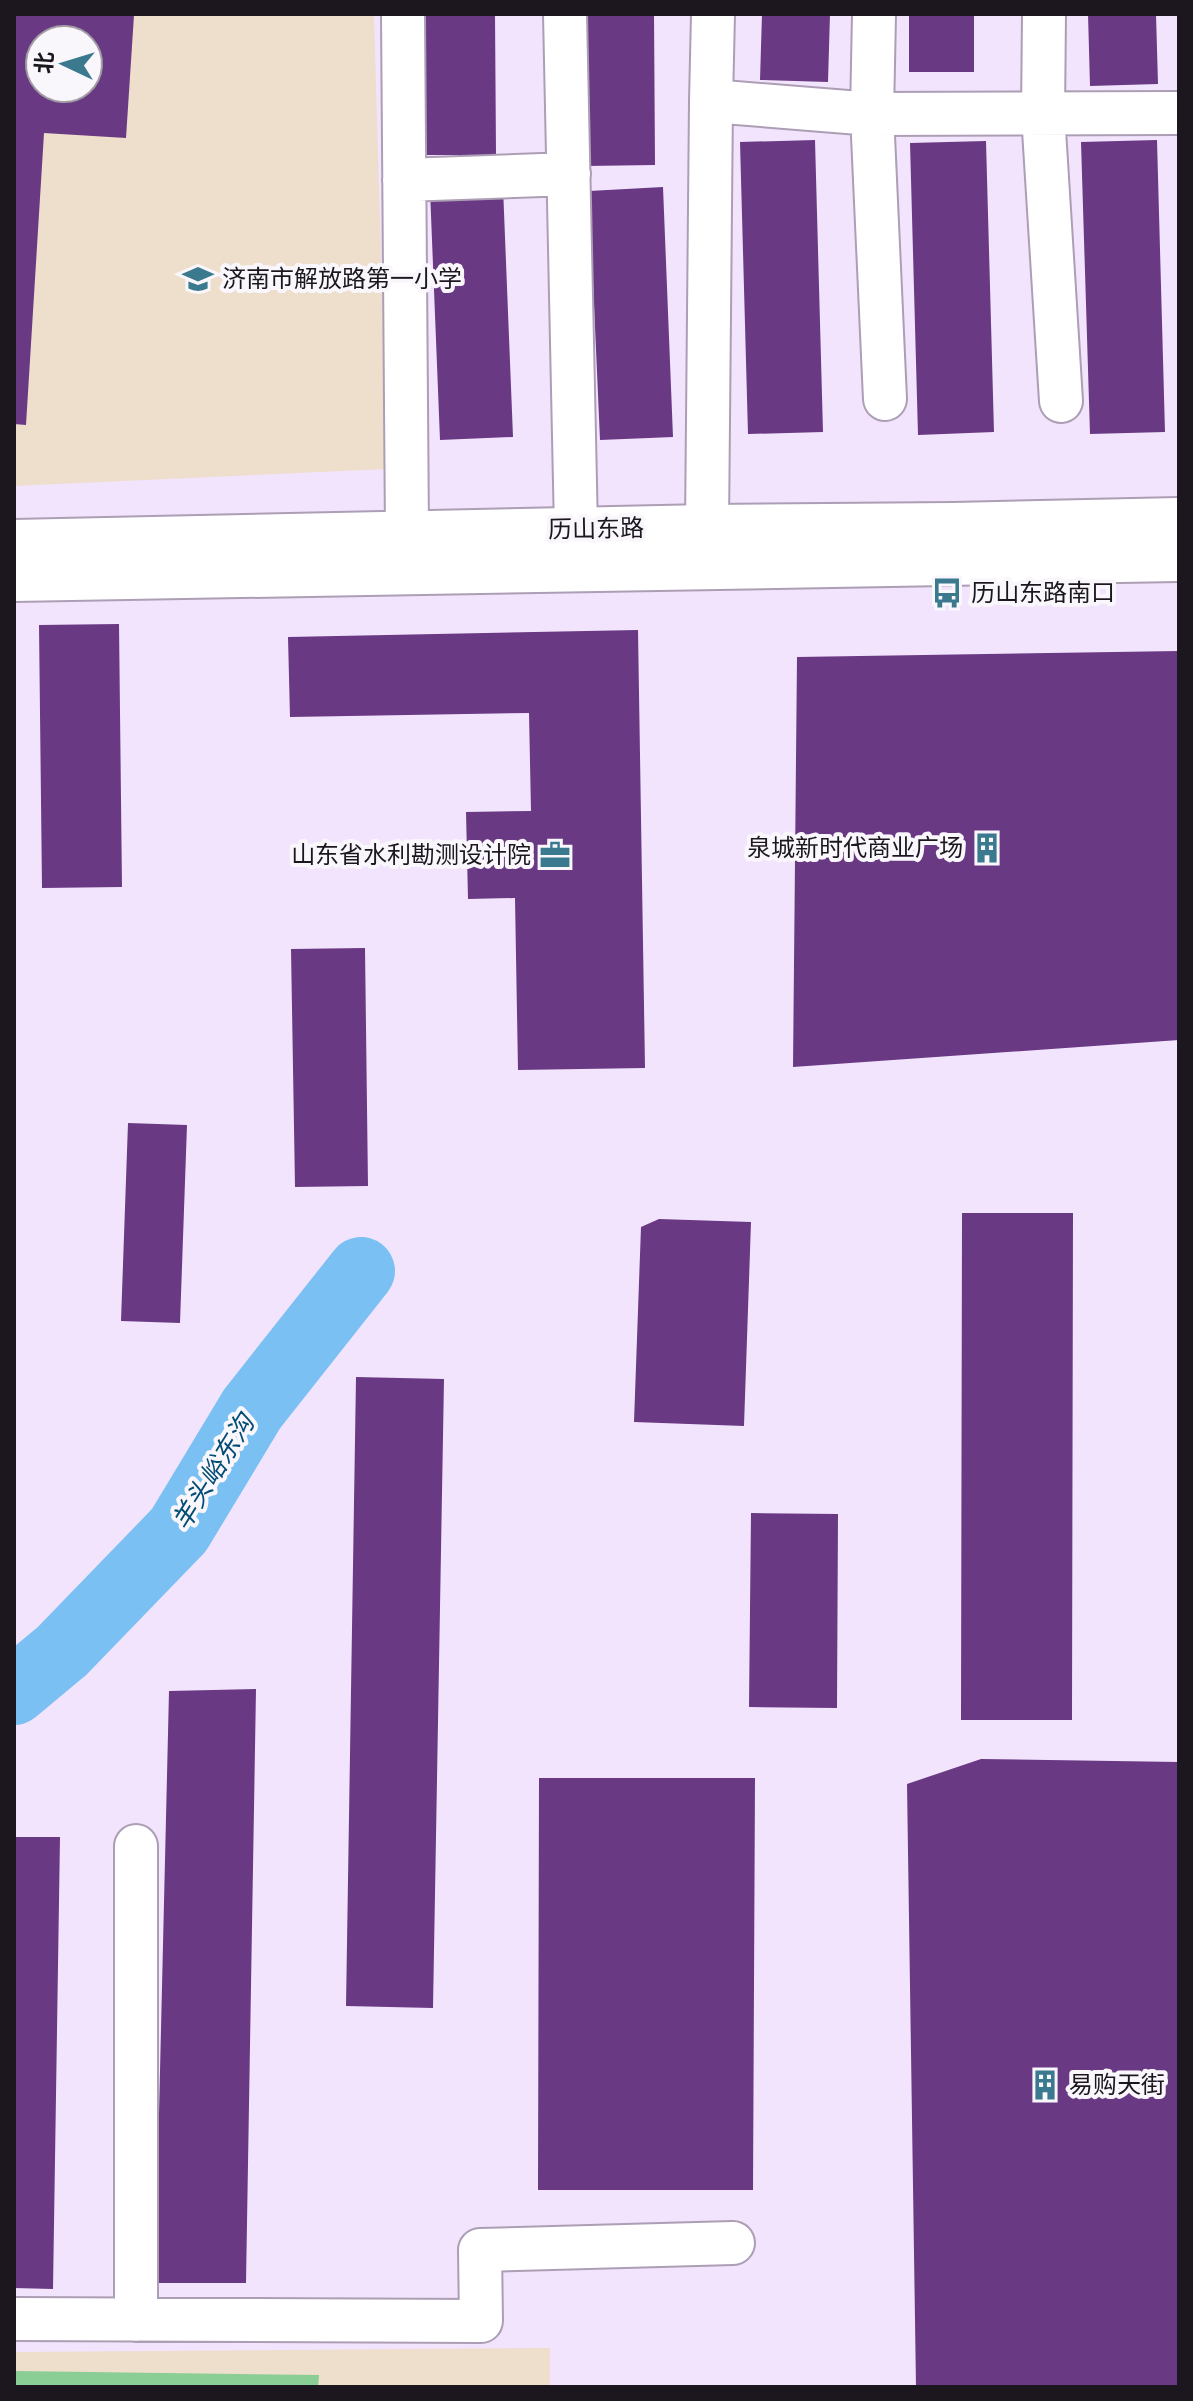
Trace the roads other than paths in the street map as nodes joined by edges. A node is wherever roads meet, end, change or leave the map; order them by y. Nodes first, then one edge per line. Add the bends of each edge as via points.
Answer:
1 (403, 14) edge
2 (565, 14) edge
3 (713, 14) edge
4 (874, 14) edge
5 (1044, 14) edge
6 (711, 101) junction
7 (1179, 113) edge
8 (872, 114) junction
9 (1043, 114) junction
10 (569, 174) junction
11 (404, 180) junction
12 (885, 399) dead end
13 (1061, 401) dead end
14 (1179, 520) edge
15 (707, 527) junction
16 (576, 530) junction
17 (407, 533) junction
18 (14, 542) edge
19 (1179, 559) edge
20 (14, 579) edge
21 (136, 1846) dead end
22 (733, 2243) dead end
23 (14, 2319) edge
24 (136, 2320) junction

1 - 11 street
2 - 10 street
3 - 6 street
4 - 8 street
5 - 9 street
6 - 8 street
6 - 15 street
7 - 9 street
8 - 9 street
8 - 12 street
9 - 13 street
10 - 11 street
10 - 16 street
11 - 17 street
14 - 15 street, 历山东路
15 - 16 street, 历山东路
16 - 17 street, 历山东路
17 - 18 street, 历山东路
19 - 20 street, 历山东路
21 - 24 street
22 - 24 street via 480,2250 481,2321
23 - 24 street

